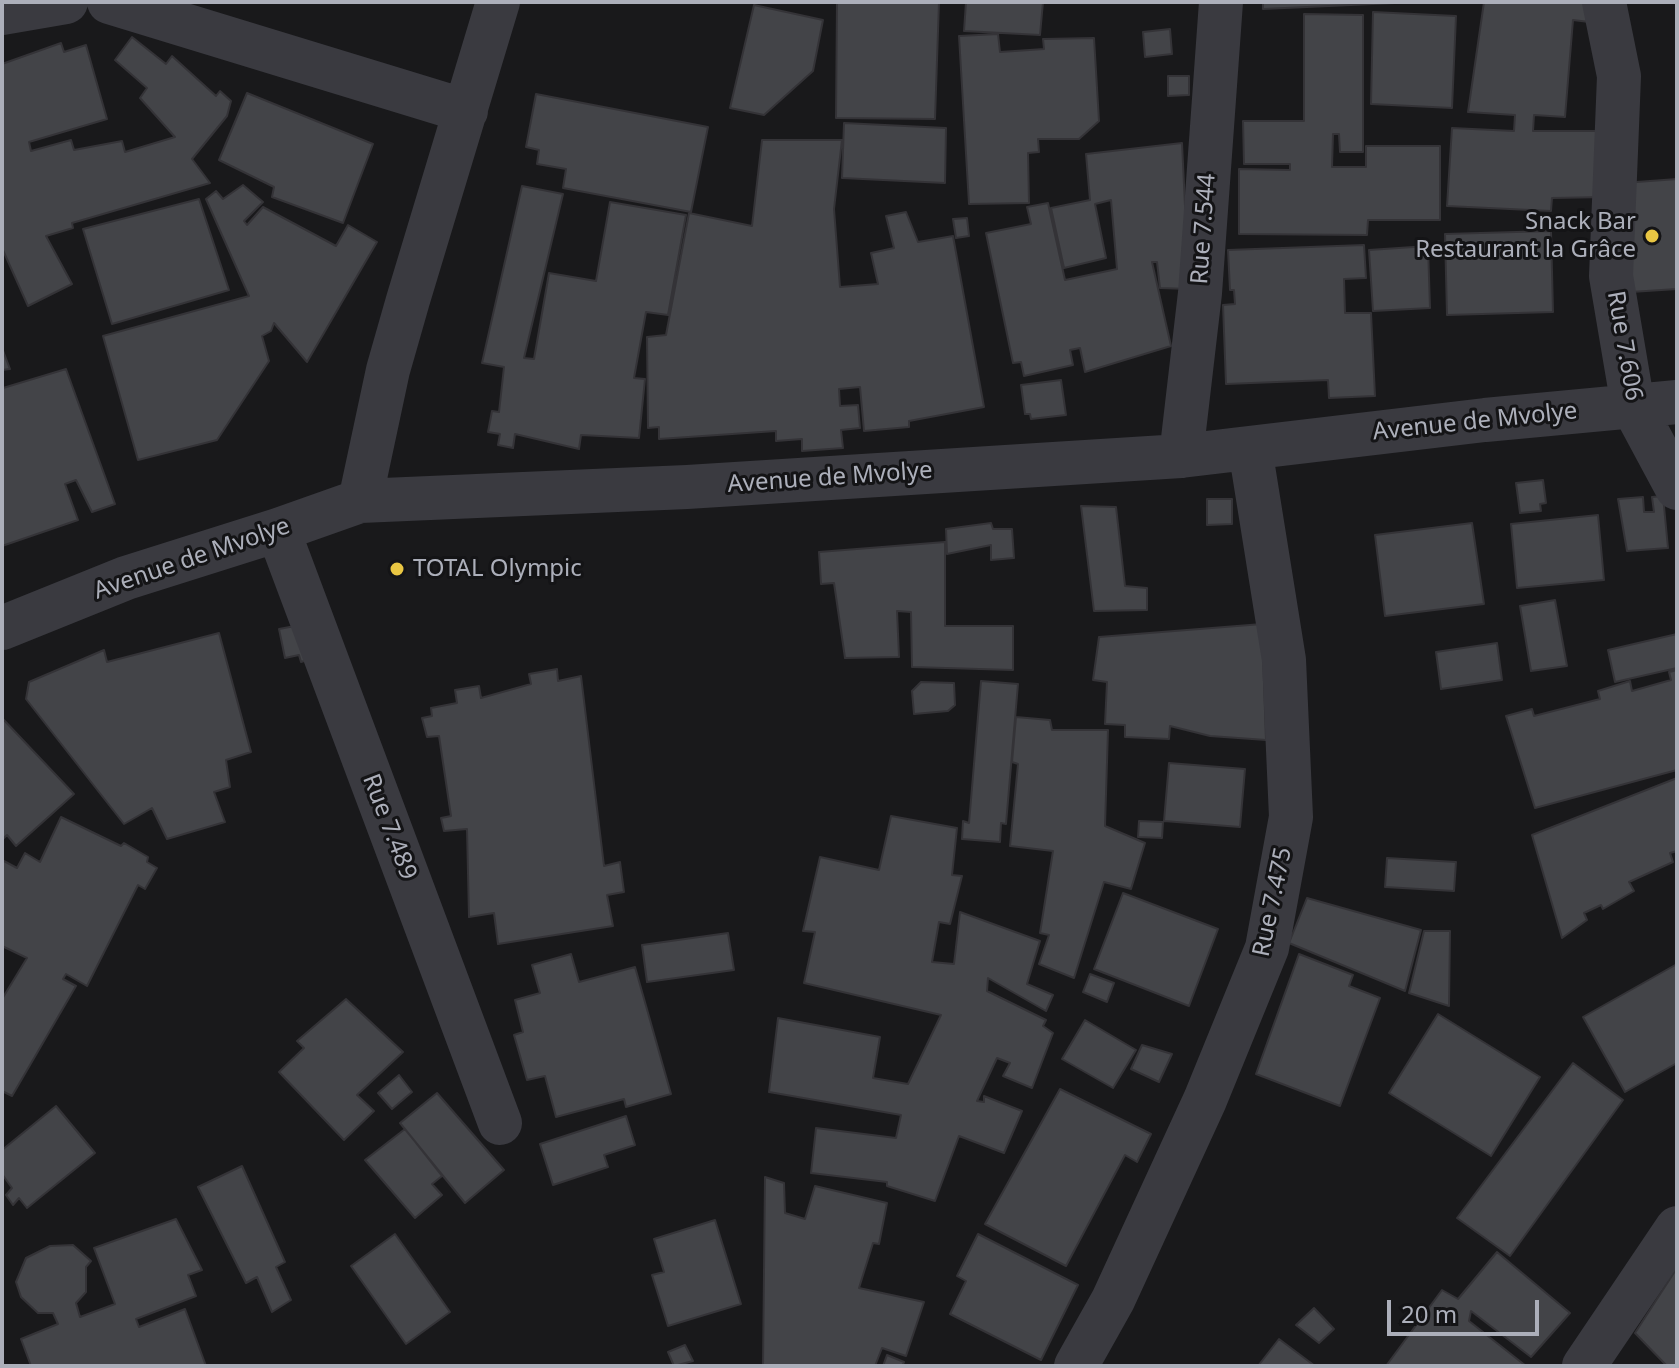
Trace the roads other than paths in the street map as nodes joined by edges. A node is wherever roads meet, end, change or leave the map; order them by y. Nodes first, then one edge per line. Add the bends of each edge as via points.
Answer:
1 (66, 2) edge
2 (109, 2) edge
3 (498, 2) edge
4 (1221, 2) edge
5 (1604, 2) edge
6 (2, 13) edge
7 (466, 111) junction
8 (1677, 402) edge
9 (1633, 406) junction
10 (1250, 448) junction
11 (1181, 456) junction
12 (1677, 488) edge
13 (360, 501) junction
14 (278, 530) junction
15 (2, 628) edge
16 (500, 1123) dead end
17 (1677, 1228) edge
18 (1076, 1366) edge
19 (1584, 1366) edge

1 - 6 street
2 - 7 street
3 - 7 street
4 - 11 street, Rue 7.544 via 1200,293
5 - 9 street, Rue 7.606 via 1619,76 1611,276
7 - 13 street via 388,370
8 - 9 street, Avenue de Mvolye
9 - 10 street, Avenue de Mvolye
9 - 12 street, Rue 7.606
10 - 11 street, Avenue de Mvolye
10 - 18 street, Rue 7.475 via 1284,660 1291,817 1267,948 1205,1100 1113,1300
11 - 13 street, Avenue de Mvolye
13 - 14 street, Avenue de Mvolye
14 - 15 street, Avenue de Mvolye via 126,578
14 - 16 street, Rue 7.489
17 - 19 street

